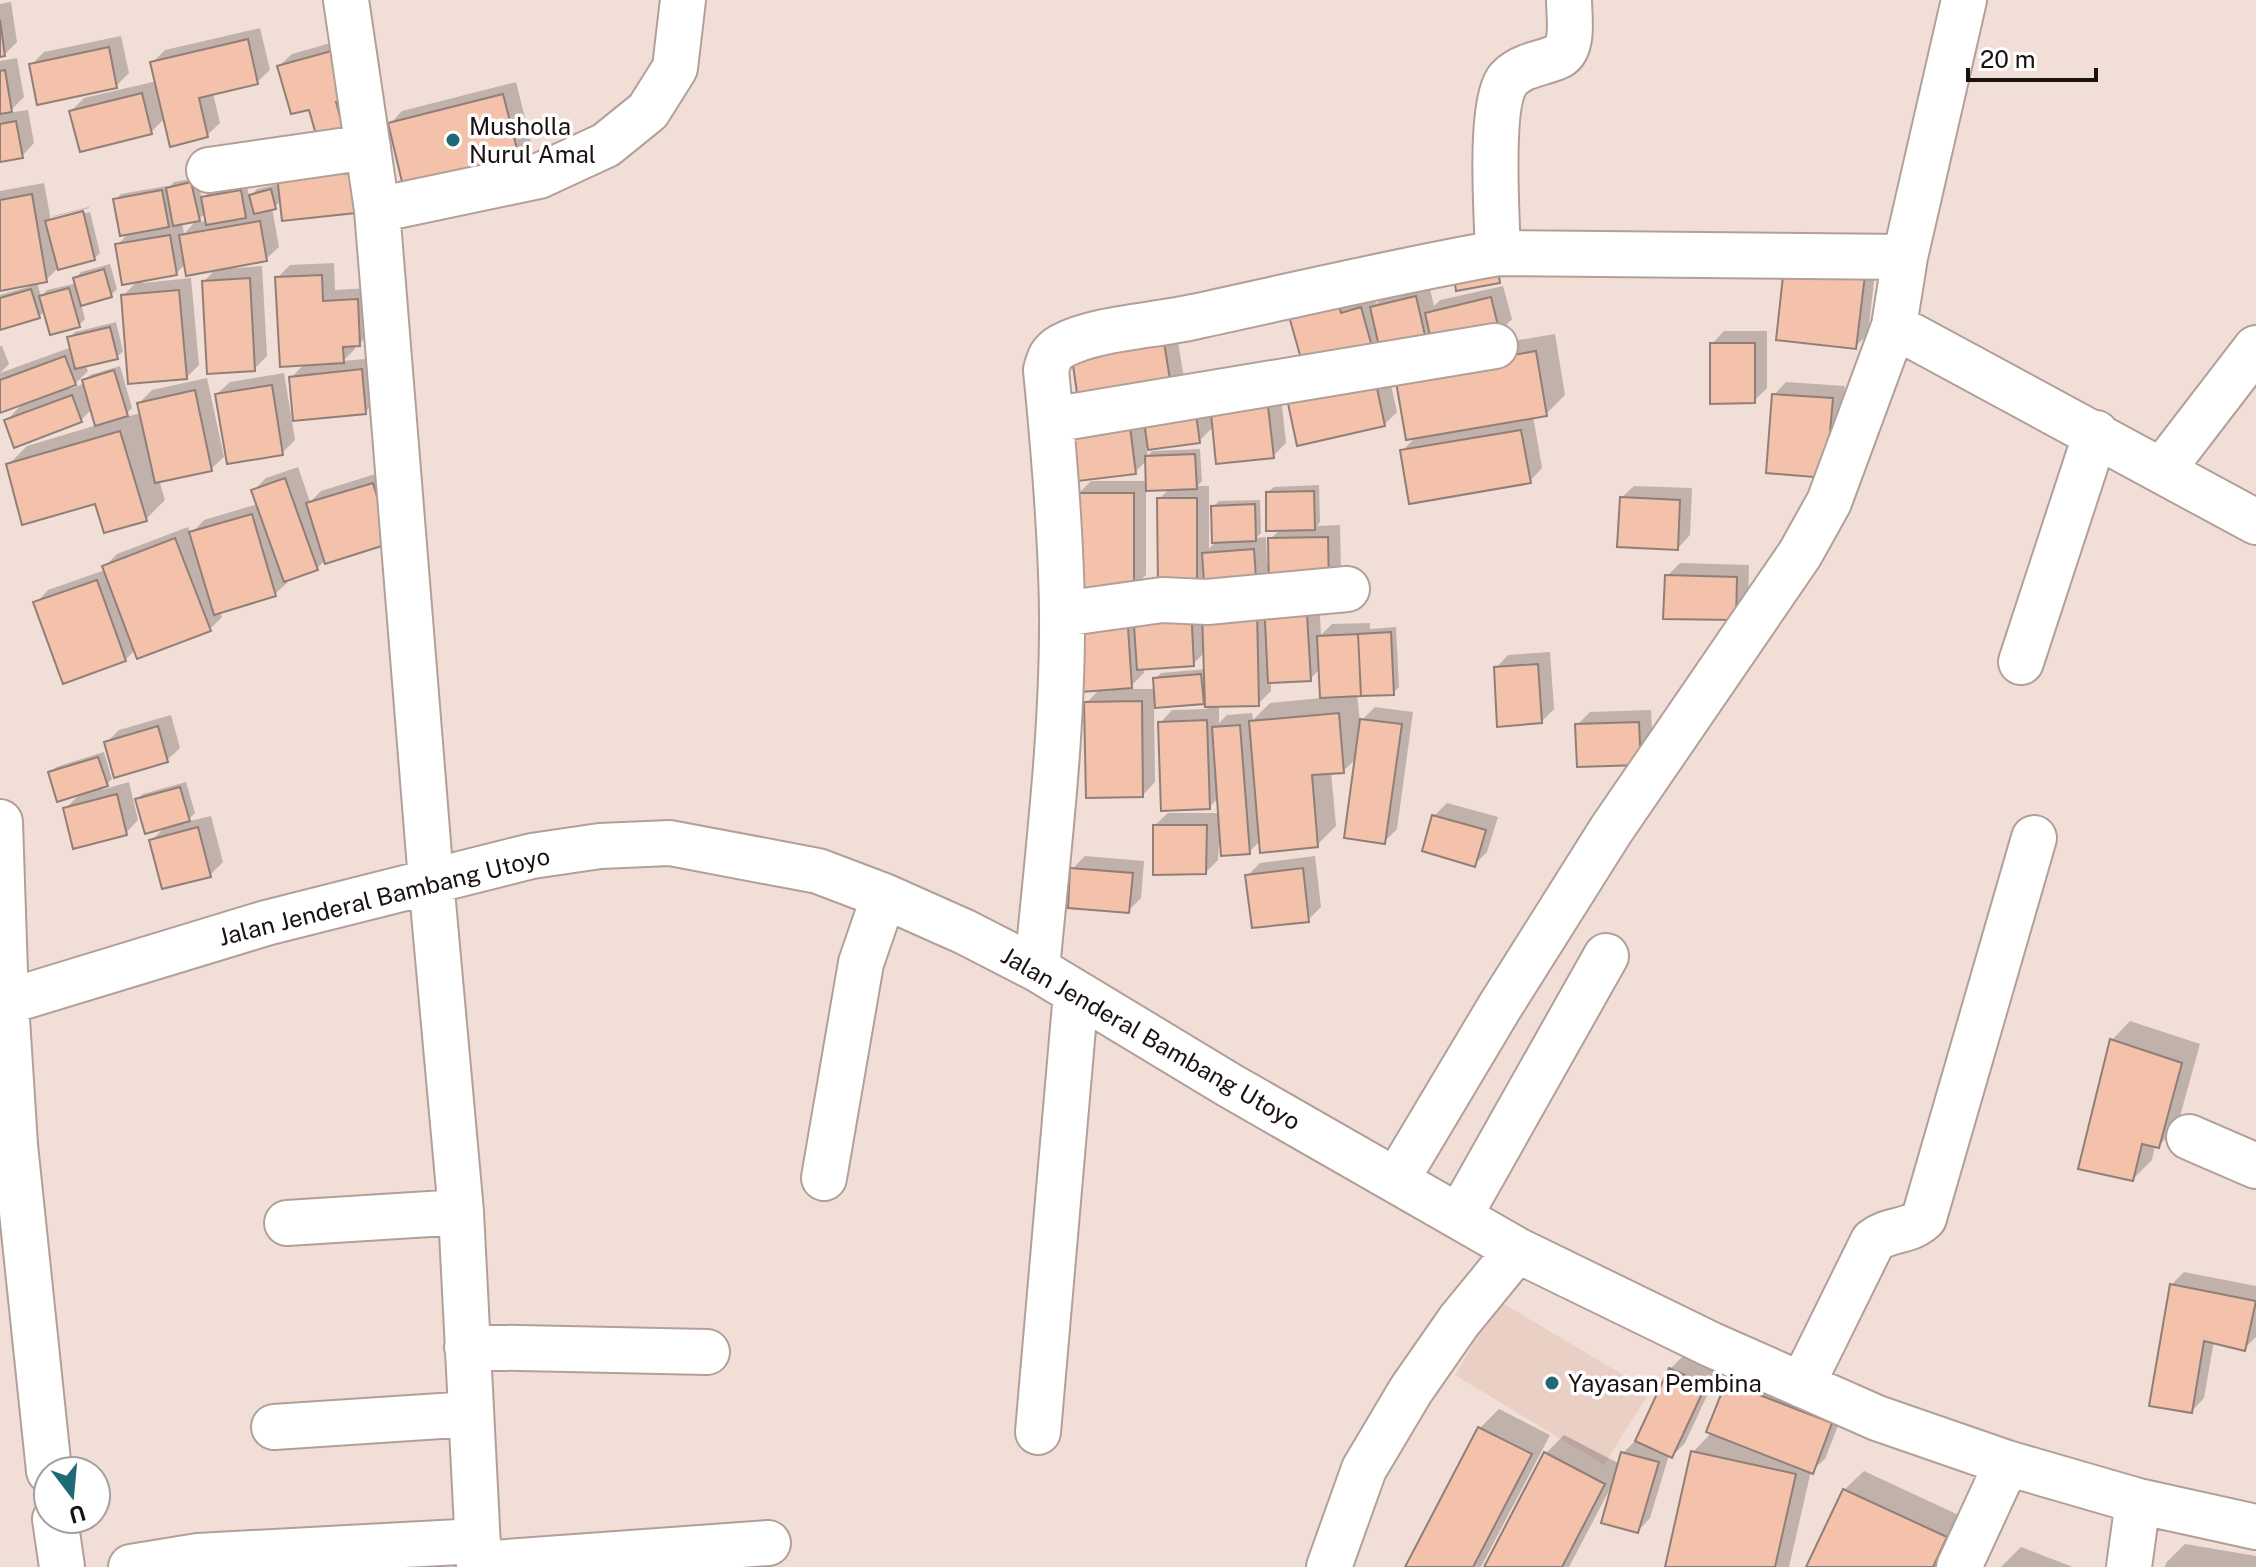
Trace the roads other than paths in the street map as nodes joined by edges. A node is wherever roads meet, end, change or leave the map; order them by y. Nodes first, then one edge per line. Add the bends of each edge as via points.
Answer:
1 (346, 0) edge
2 (683, 0) edge
3 (1569, 0) edge
4 (1964, 0) edge
5 (368, 147) junction
6 (209, 170) dead end
7 (377, 210) junction
8 (1498, 253) junction
9 (1905, 257) junction
10 (1894, 326) junction
11 (1495, 346) dead end
12 (2256, 348) edge
13 (1051, 420) junction
14 (2096, 433) junction
15 (2163, 469) junction
16 (2256, 522) edge
17 (1347, 589) dead end
18 (1062, 614) junction
19 (2021, 662) dead end
20 (0, 822) edge
21 (2034, 838) dead end
22 (431, 880) junction
23 (884, 896) junction
24 (1606, 956) dead end
25 (1037, 969) junction
26 (1076, 993) junction
27 (3, 1003) edge
28 (2189, 1137) dead end
29 (2256, 1166) edge
30 (824, 1178) dead end
31 (1397, 1179) junction
32 (461, 1212) junction
33 (1460, 1215) junction
34 (287, 1223) dead end
35 (1517, 1250) junction
36 (467, 1347) junction
37 (707, 1352) dead end
38 (1802, 1385) junction
39 (471, 1414) junction
40 (274, 1427) dead end
41 (1038, 1432) dead end
42 (47, 1455) edge
43 (2007, 1463) junction
44 (2138, 1501) junction
45 (2256, 1527) edge
46 (57, 1535) edge
47 (768, 1543) dead end
48 (479, 1557) edge
49 (62, 1567) edge
50 (131, 1567) edge
51 (1329, 1567) edge
52 (1959, 1567) edge
53 (2129, 1567) edge

1 - 5 street
2 - 7 street via 675,68 648,111 606,145 539,176
3 - 8 street via 1566,49 1507,81 1495,151
4 - 9 street
5 - 6 street
5 - 7 street
7 - 22 street
8 - 9 street
8 - 13 street via 1079,339 1050,356 1046,370
9 - 10 street
10 - 14 street
10 - 31 street via 1829,502 1800,554 1611,830
11 - 13 street
12 - 15 street
13 - 18 street
14 - 15 street
14 - 19 street
15 - 16 street
17 - 18 street via 1207,602 1162,600
18 - 25 street via 1059,725
20 - 27 street
21 - 38 street via 1924,1218 1914,1227 1884,1232 1873,1241
22 - 23 street, Jalan Jenderal Bambang Utoyo via 532,856 670,843 818,871
22 - 27 street, Jalan Jenderal Bambang Utoyo via 266,923
22 - 32 street
23 - 25 street, Jalan Jenderal Bambang Utoyo
23 - 30 street via 861,963
24 - 33 street
25 - 26 street, Jalan Jenderal Bambang Utoyo
26 - 31 street, Jalan Jenderal Bambang Utoyo
26 - 41 street
27 - 42 street
28 - 29 street
31 - 33 street, Jalan Jenderal Bambang Utoyo
32 - 34 street
32 - 36 street
33 - 35 street, Jalan Jenderal Bambang Utoyo
35 - 38 street, Jalan Jenderal Bambang Utoyo
35 - 51 street via 1459,1321 1364,1469
36 - 37 street
36 - 39 street
38 - 43 street, Jalan Jenderal Bambang Utoyo via 1877,1418
39 - 40 street
39 - 48 street
43 - 44 street, Jalan Jenderal Bambang Utoyo
43 - 52 street
44 - 45 street, Jalan Jenderal Bambang Utoyo
44 - 53 street
46 - 49 street
47 - 48 street
48 - 50 street via 198,1556

